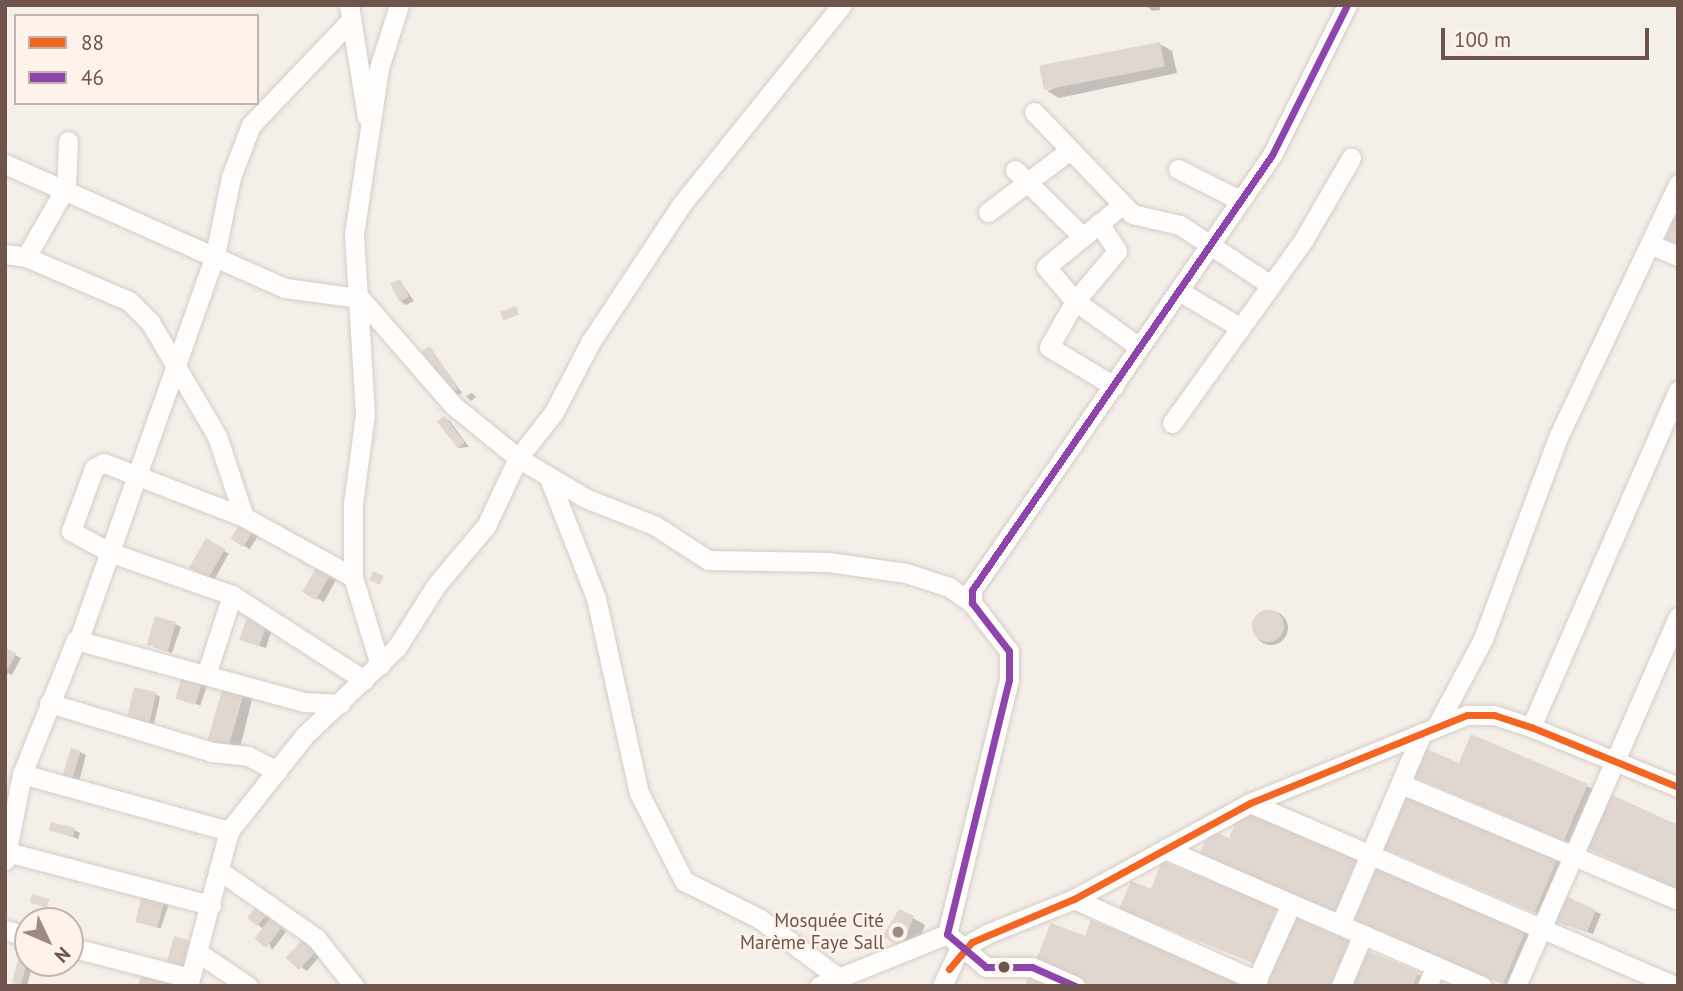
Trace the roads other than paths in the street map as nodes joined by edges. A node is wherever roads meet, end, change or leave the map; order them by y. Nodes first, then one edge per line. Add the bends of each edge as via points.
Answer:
1 (400, 5) edge
2 (842, 5) edge
3 (1347, 5) edge
4 (349, 13) edge
5 (1034, 112) dead end
6 (370, 136) junction
7 (68, 141) dead end
8 (1070, 150) junction
9 (1351, 158) dead end
10 (5, 164) edge
11 (1178, 169) dead end
12 (1021, 177) junction
13 (1678, 184) edge
14 (63, 192) junction
15 (1240, 200) junction
16 (1122, 205) junction
17 (988, 212) dead end
18 (1099, 223) junction
19 (1081, 235) junction
20 (1211, 243) junction
21 (1652, 245) junction
22 (5, 254) edge
23 (215, 255) junction
24 (1678, 256) edge
25 (26, 257) junction
26 (1269, 284) junction
27 (1179, 291) junction
28 (360, 298) junction
29 (1075, 301) junction
30 (1241, 328) junction
31 (1139, 347) junction
32 (174, 368) junction
33 (1114, 386) junction
34 (1678, 391) edge
35 (1172, 423) dead end
36 (519, 458) junction
37 (137, 475) junction
38 (549, 478) junction
39 (244, 517) junction
40 (109, 552) junction
41 (354, 577) junction
42 (232, 595) junction
43 (972, 603) junction
44 (1678, 617) edge
45 (79, 639) junction
46 (380, 665) junction
47 (207, 672) junction
48 (364, 680) junction
49 (304, 702) junction
50 (49, 703) junction
51 (340, 704) junction
52 (1531, 727) junction
53 (1429, 730) junction
54 (304, 736) junction
55 (1615, 760) junction
56 (277, 771) junction
57 (22, 774) junction
58 (1402, 784) junction
59 (1678, 787) edge
60 (1250, 803) junction
61 (229, 831) junction
62 (1165, 849) junction
63 (1573, 854) junction
64 (1370, 855) junction
65 (6, 856) edge
66 (220, 871) junction
67 (1074, 899) junction
68 (1678, 900) edge
69 (1291, 904) junction
70 (211, 905) junction
71 (1340, 925) junction
72 (1541, 928) junction
73 (947, 934) junction
74 (1363, 934) junction
75 (959, 950) junction
76 (84, 951) edge
77 (197, 952) junction
78 (1436, 966) junction
79 (839, 978) junction
80 (189, 982) edge
81 (1255, 983) edge
82 (248, 986) edge
83 (354, 986) edge
84 (819, 986) edge
85 (942, 986) edge
86 (1075, 986) edge
87 (1341, 986) edge
88 (1427, 986) edge
89 (1482, 986) edge
90 (1516, 986) edge
91 (1675, 986) edge

1 - 6 street via 379,68
2 - 36 street via 681,205 591,341 554,412
3 - 15 street via 1321,66
4 - 6 street
4 - 23 street via 251,125 232,177
5 - 8 street
6 - 28 street via 354,234
7 - 14 street via 71,168
8 - 12 street
8 - 16 street
9 - 26 street
10 - 14 street
11 - 15 street
12 - 17 street
12 - 19 street
13 - 21 street
14 - 23 street
14 - 25 street
15 - 20 street
16 - 18 street
16 - 20 street
18 - 19 street
18 - 29 street via 1117,251
19 - 29 street via 1046,267
20 - 26 street
20 - 27 street
21 - 24 street
21 - 53 street via 1559,435 1483,639
22 - 25 street
23 - 28 street via 285,288
23 - 32 street
25 - 32 street via 129,301 150,322
26 - 30 street
27 - 30 street
27 - 31 street
28 - 36 street via 454,406
28 - 41 street via 365,414 353,504
29 - 31 street
29 - 33 street via 1049,347
30 - 35 street
31 - 33 street
32 - 37 street
32 - 39 street via 217,436
33 - 43 street via 975,583
34 - 52 street
36 - 38 street
36 - 46 street via 486,526
37 - 39 street
37 - 40 street
37 - 40 street via 104,463 94,468 80,506 71,531
38 - 43 street via 654,525 708,560 828,562 906,573 949,587
38 - 79 street via 596,598 639,793 684,881 760,919
39 - 41 street
40 - 42 street
40 - 45 street
41 - 46 street
42 - 47 street
42 - 48 street
43 - 73 street via 1006,643 1009,680
44 - 55 street
45 - 47 street
45 - 50 street
46 - 48 street
47 - 49 street
48 - 51 street
49 - 51 street
49 - 54 street
50 - 56 street via 212,752 248,756
50 - 57 street
51 - 54 street
52 - 53 street via 1494,715 1467,715
52 - 55 street
53 - 58 street
53 - 60 street
54 - 56 street
55 - 59 street
55 - 63 street
56 - 61 street
57 - 61 street
57 - 65 street
58 - 63 street
58 - 64 street
60 - 62 street
60 - 64 street
61 - 66 street
62 - 67 street
62 - 69 street
63 - 68 street
63 - 72 street
64 - 71 street
64 - 72 street
65 - 70 street
66 - 70 street
66 - 83 street via 316,938
67 - 75 street
67 - 81 street
69 - 71 street
69 - 81 street
70 - 77 street
71 - 74 street
72 - 90 street
72 - 91 street
73 - 75 street
73 - 79 street
74 - 78 street
74 - 87 street
75 - 85 street
75 - 86 street via 986,967 1032,967
76 - 80 street
77 - 80 street
77 - 82 street
78 - 88 street
78 - 89 street
79 - 84 street

